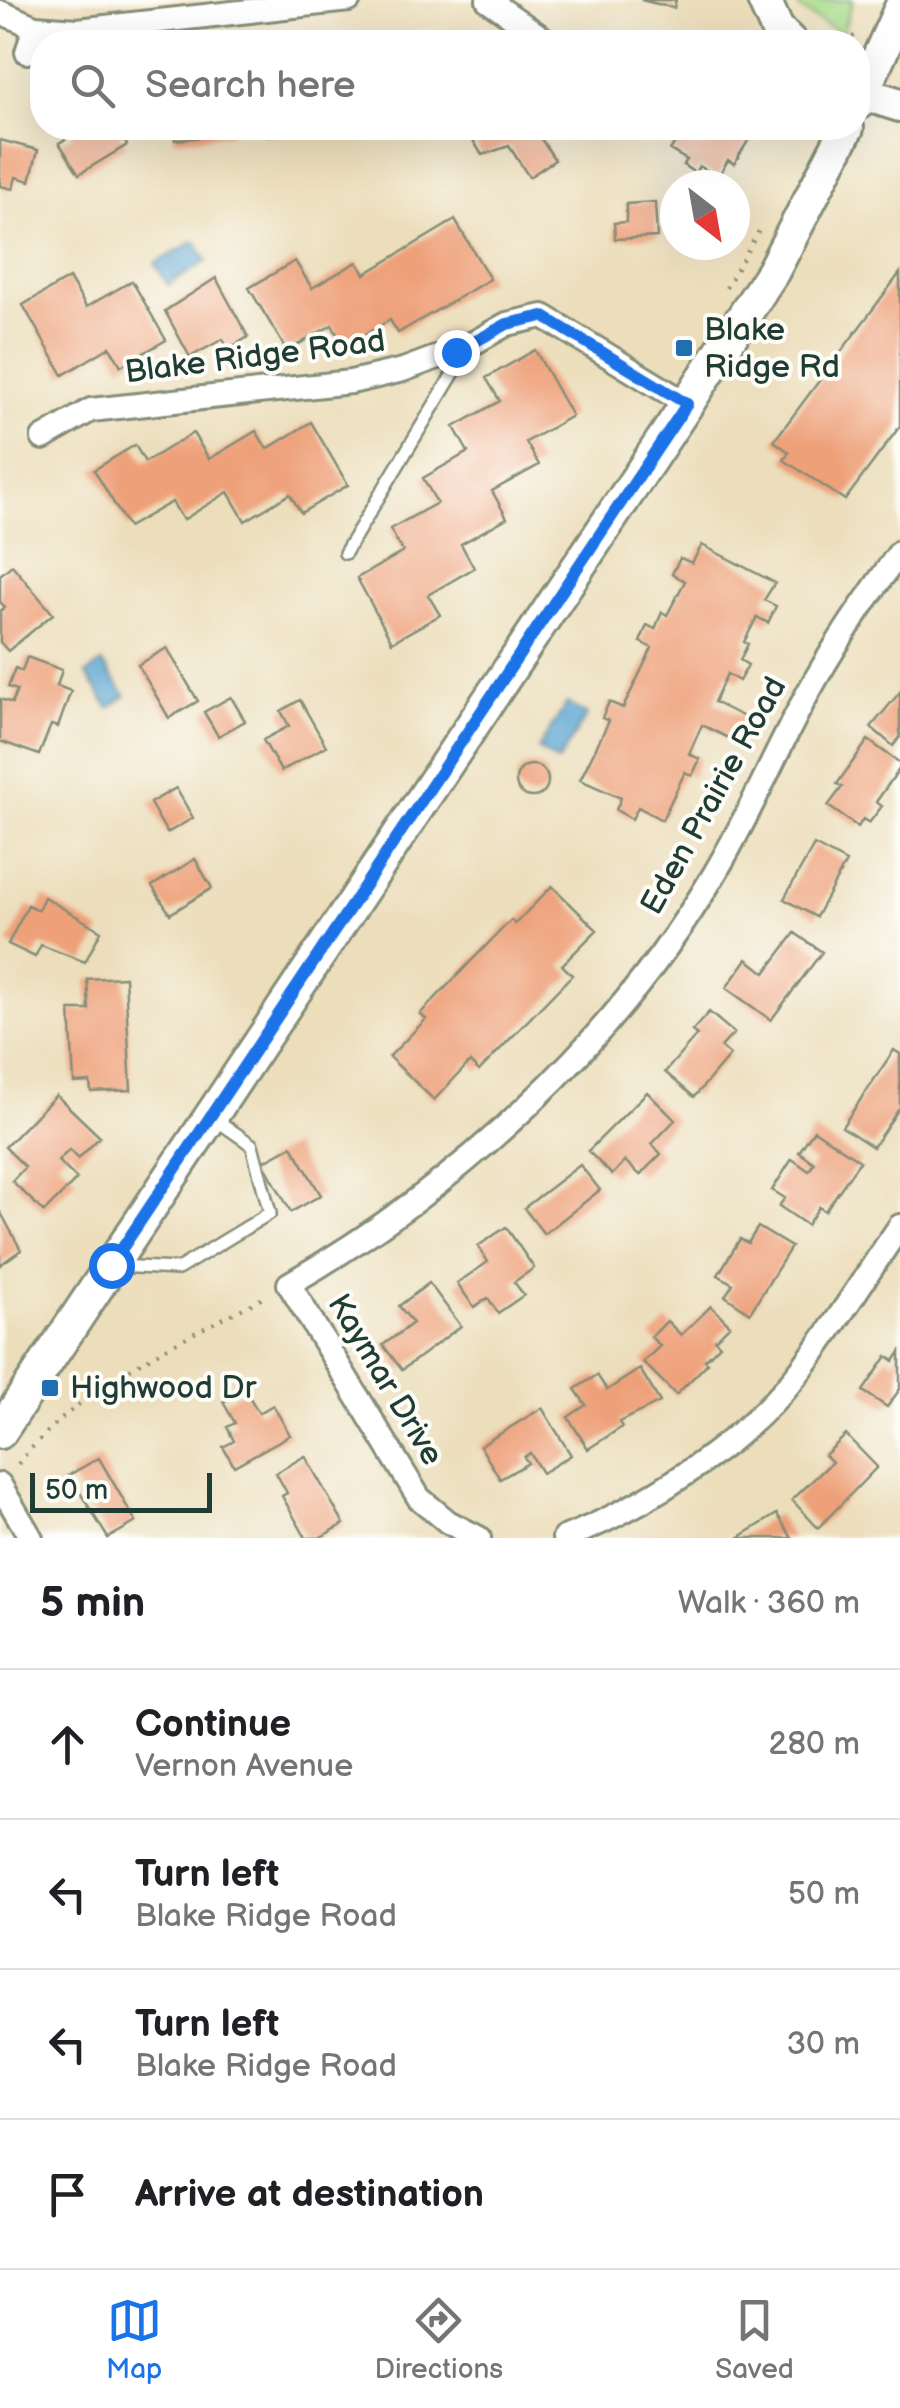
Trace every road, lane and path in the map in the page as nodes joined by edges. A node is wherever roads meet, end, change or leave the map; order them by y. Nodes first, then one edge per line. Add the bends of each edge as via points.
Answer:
1 (349, 0) edge
2 (488, 0) edge
3 (764, 0) edge
4 (900, 10) edge
5 (0, 12) edge
6 (35, 27) junction
7 (34, 30) edge
8 (531, 30) edge
9 (778, 30) edge
10 (30, 43) edge
11 (27, 52) dead end
12 (870, 73) edge
13 (870, 99) edge
14 (900, 106) edge
15 (841, 140) edge
16 (769, 213) dead end
17 (722, 293) dead end
18 (470, 345) junction
19 (687, 404) junction
20 (43, 438) dead end
21 (900, 552) edge
22 (345, 553) dead end
23 (208, 1114) junction
24 (899, 1229) edge
25 (111, 1265) junction
26 (290, 1284) junction
27 (0, 1432) edge
28 (18, 1464) dead end
29 (0, 1485) edge
30 (31, 1538) edge
31 (480, 1538) edge
32 (564, 1538) edge

1 - 6 street via 78,30
2 - 8 street
3 - 9 main road
4 - 12 main road
5 - 6 street
6 - 7 street
10 - 11 street
13 - 14 main road
15 - 19 main road via 773,271
16 - 17 path
18 - 19 street, Blake Ridge Road via 507,324 543,316
18 - 20 street, Blake Ridge Road via 351,382 91,410
18 - 22 lane
19 - 23 main road
21 - 26 street, Eden Prairie Road via 817,677 736,836 652,968 504,1128
23 - 25 main road
23 - 25 lane via 252,1144 270,1214 178,1269
24 - 32 street via 795,1376 755,1420 708,1457
25 - 27 main road
26 - 28 path via 74,1405
26 - 31 street, Kaymar Drive via 418,1498
29 - 30 street

